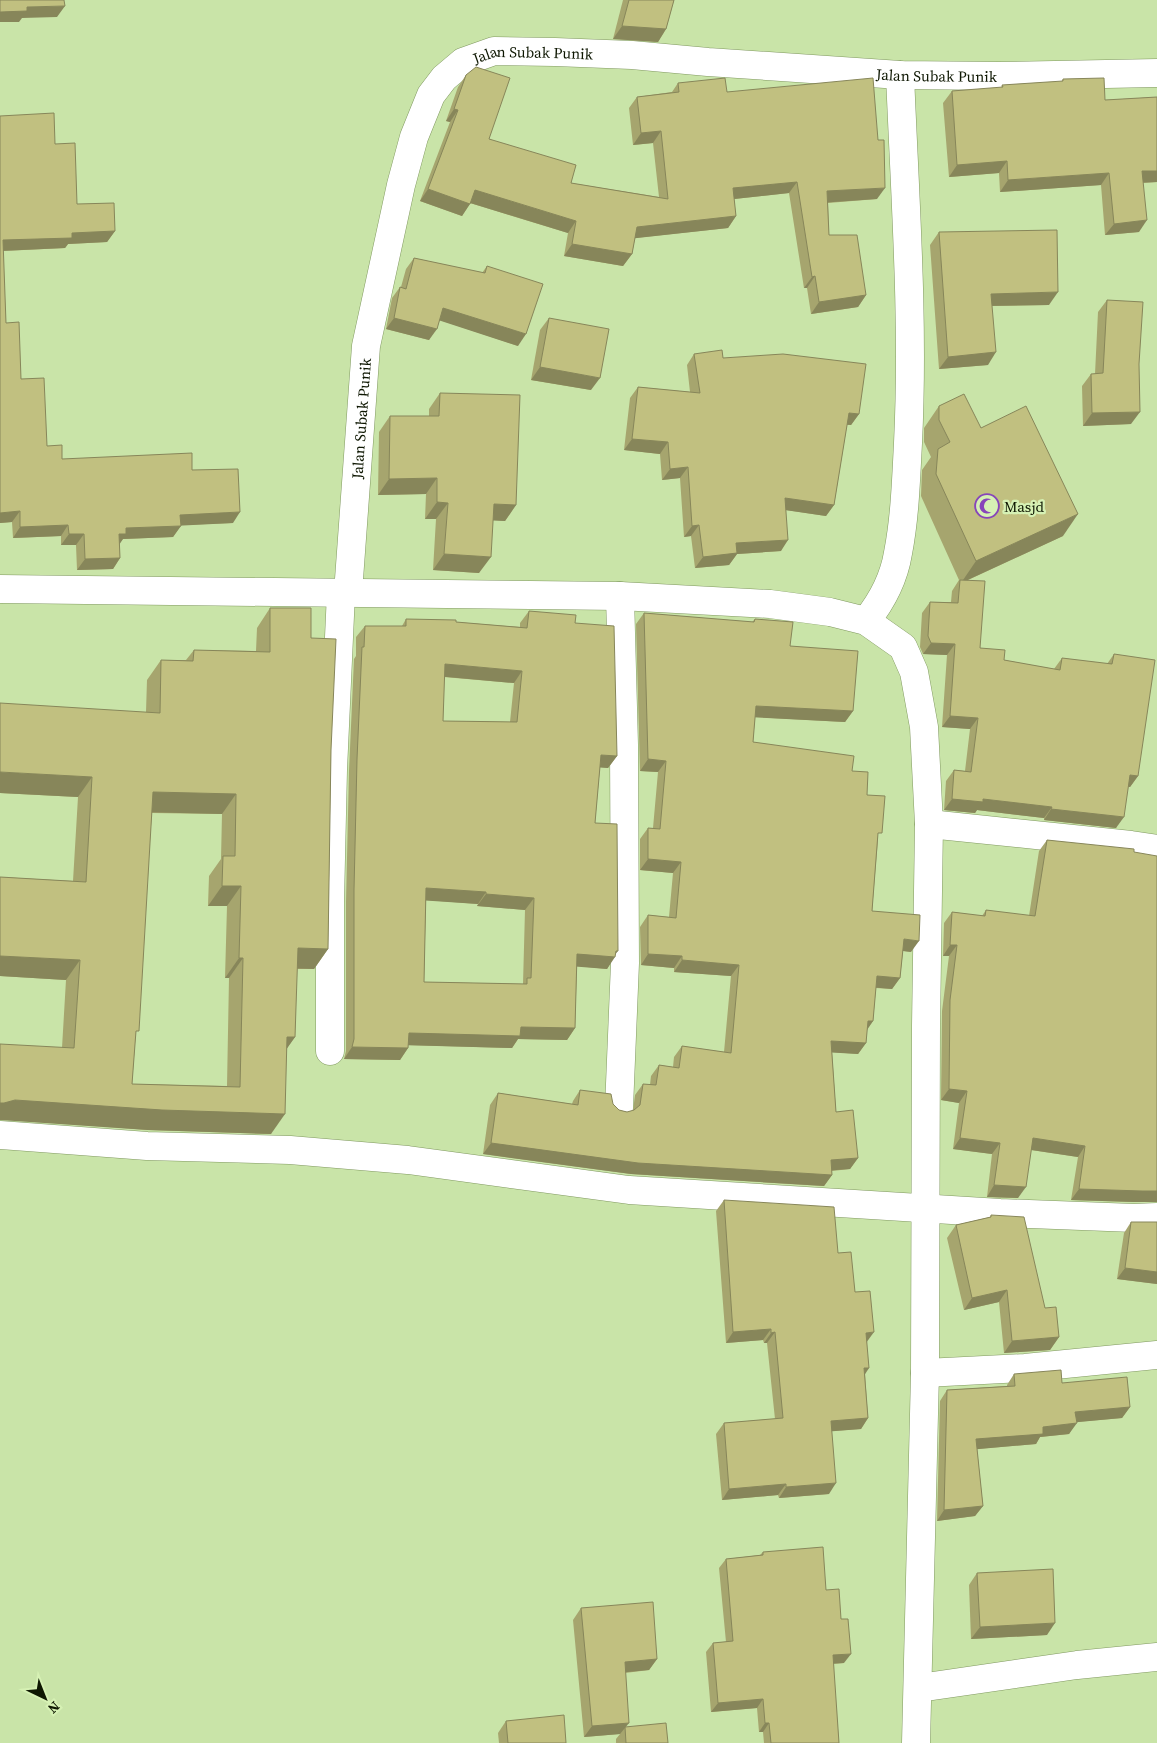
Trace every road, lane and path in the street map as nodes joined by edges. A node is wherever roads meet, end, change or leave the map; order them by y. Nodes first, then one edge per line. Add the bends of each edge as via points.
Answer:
1 (1157, 73) edge
2 (900, 75) junction
3 (0, 589) edge
4 (344, 593) junction
5 (620, 596) junction
6 (866, 621) junction
7 (929, 824) junction
8 (1157, 849) edge
9 (330, 1051) dead end
10 (619, 1108) edge
11 (0, 1135) edge
12 (925, 1209) junction
13 (1157, 1217) edge
14 (1157, 1355) edge
15 (925, 1373) junction
16 (1157, 1657) edge
17 (919, 1688) junction
18 (916, 1743) edge

1 - 2 street, Jalan Subak Punik
2 - 4 street, Jalan Subak Punik via 632,55 494,51 463,62 444,78 431,95 414,137 366,346
2 - 6 street via 910,324 905,490 898,554 878,607
3 - 4 street
4 - 5 street
4 - 9 street, Jalan Subak Punik via 332,798
5 - 6 street via 770,604 830,612
5 - 10 street via 624,963
6 - 7 street via 903,647 914,672 924,727
7 - 8 street
7 - 12 street
11 - 12 street via 147,1146 290,1150 408,1160 629,1190
12 - 13 street via 1051,1216
12 - 15 street
14 - 15 street via 1025,1368
15 - 17 street
16 - 17 street
17 - 18 street

